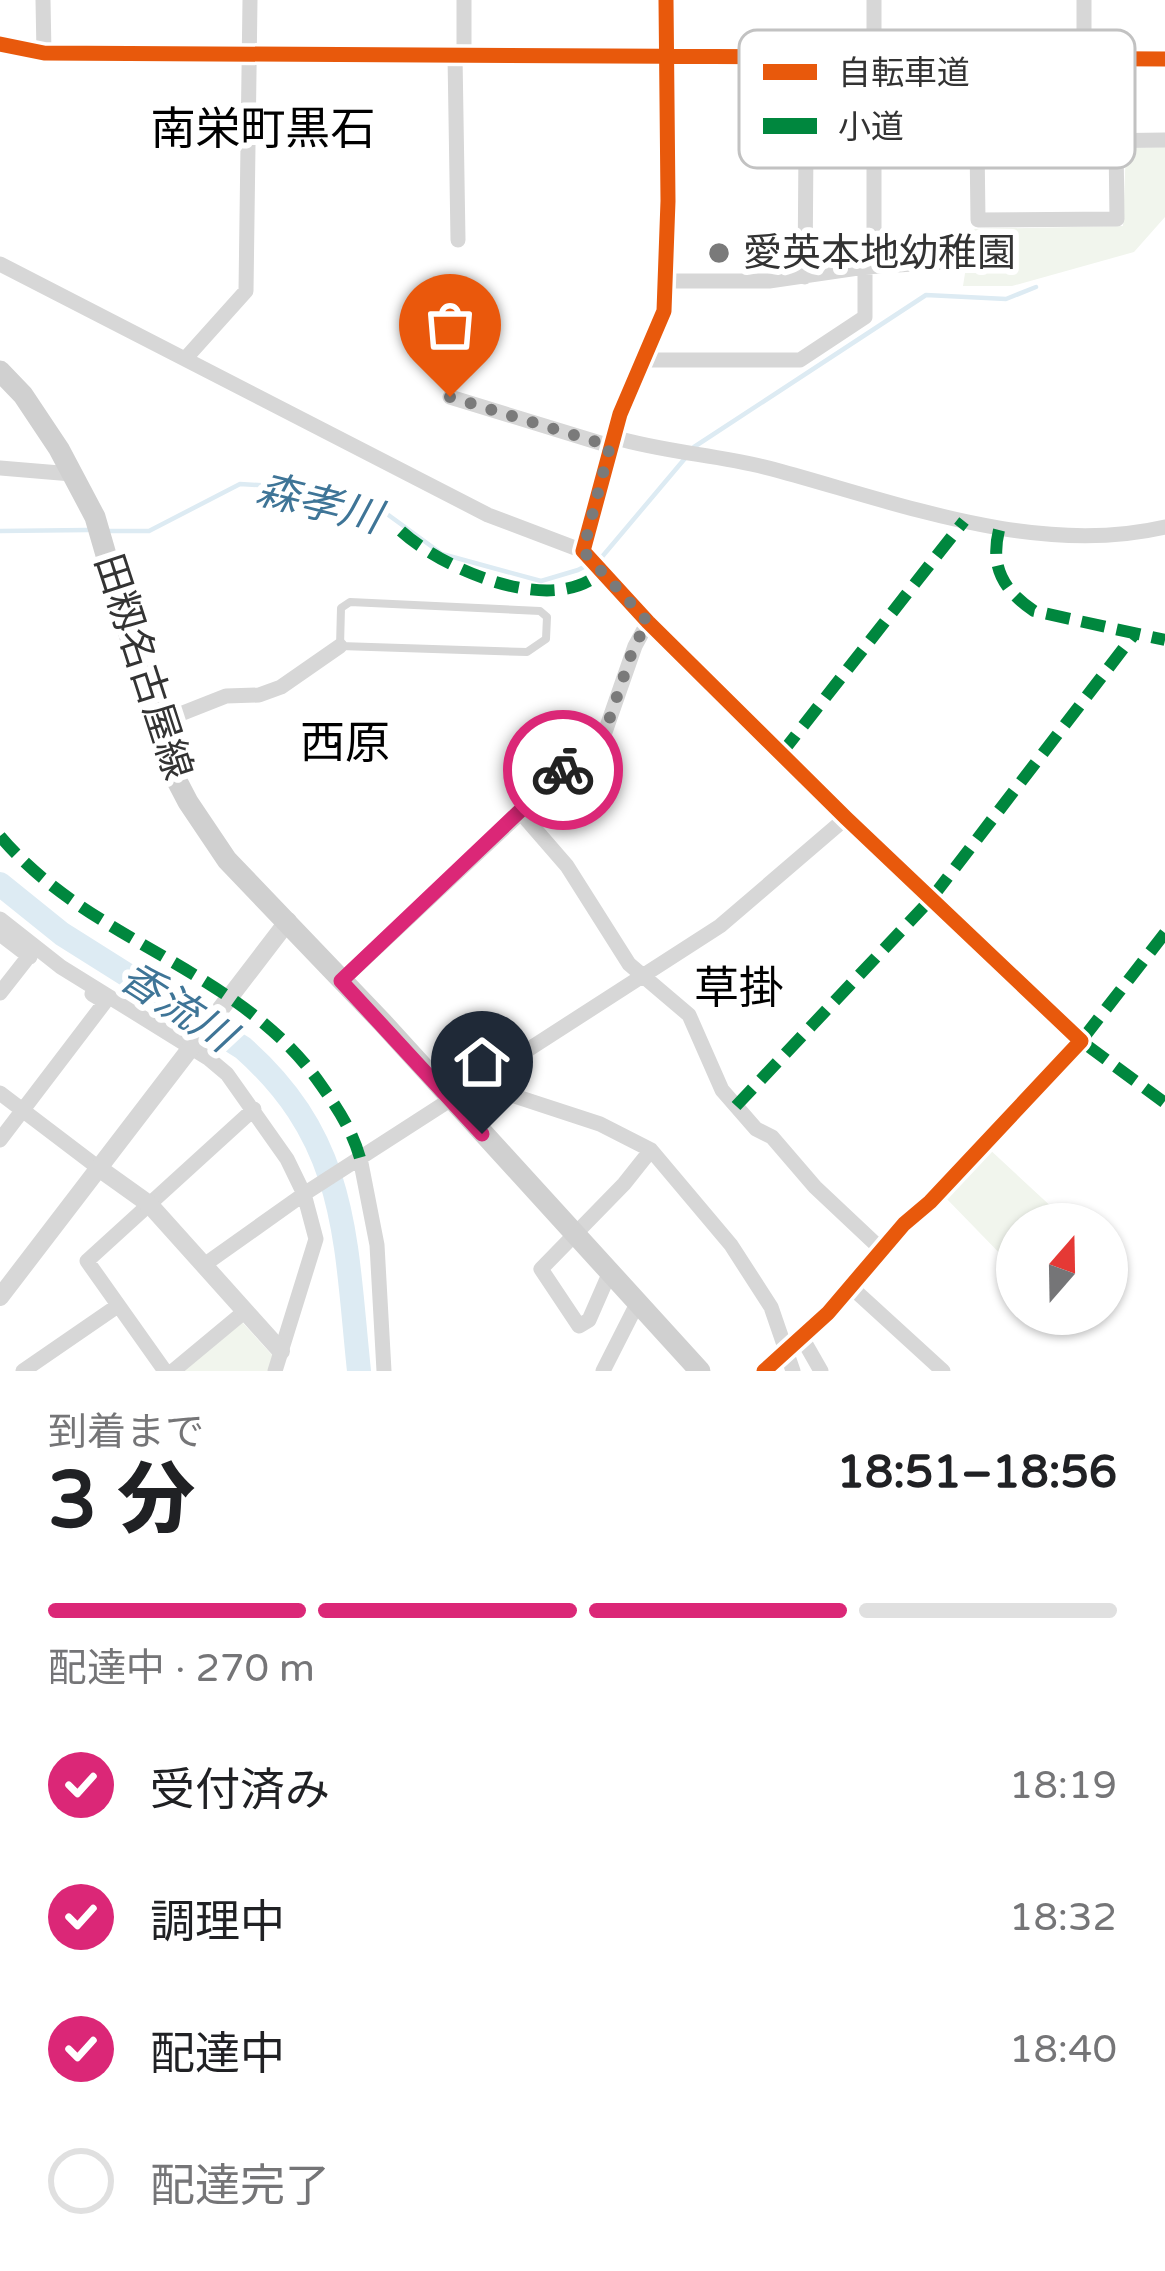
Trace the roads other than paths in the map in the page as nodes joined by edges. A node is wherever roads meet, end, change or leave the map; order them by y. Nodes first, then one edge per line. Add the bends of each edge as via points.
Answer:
1 (43, 0) edge
2 (250, 0) edge
3 (464, 0) edge
4 (666, 0) edge
5 (0, 44) edge
6 (44, 53) junction
7 (250, 55) junction
8 (666, 55) junction
9 (459, 56) junction
10 (739, 56) edge
11 (806, 168) edge
12 (874, 168) edge
13 (977, 168) edge
14 (1116, 168) edge
15 (458, 240) dead end
16 (962, 261) dead end
17 (0, 264) edge
18 (865, 267) junction
19 (805, 277) junction
20 (667, 281) junction
21 (185, 359) junction
22 (640, 360) junction
23 (5, 383) edge
24 (450, 397) dead end
25 (611, 442) junction
26 (0, 468) edge
27 (73, 474) junction
28 (1165, 526) edge
29 (585, 554) junction
30 (648, 622) junction
31 (340, 646) junction
32 (155, 724) junction
33 (521, 813) junction
34 (846, 818) junction
35 (0, 919) edge
36 (288, 922) junction
37 (0, 934) edge
38 (28, 956) junction
39 (641, 976) junction
40 (341, 981) junction
41 (0, 993) edge
42 (194, 1046) junction
43 (478, 1084) junction
44 (0, 1093) edge
45 (451, 1101) junction
46 (254, 1109) junction
47 (22, 1111) junction
48 (0, 1140) edge
49 (651, 1150) junction
50 (358, 1159) junction
51 (100, 1169) junction
52 (306, 1193) junction
53 (149, 1204) junction
54 (574, 1232) junction
55 (883, 1251) junction
56 (204, 1265) junction
57 (610, 1272) junction
58 (851, 1287) junction
59 (0, 1297) edge
60 (638, 1302) junction
61 (116, 1307) junction
62 (244, 1312) junction
63 (801, 1336) junction
64 (786, 1350) junction
65 (281, 1351) junction
66 (29, 1370) edge
67 (169, 1371) edge
68 (275, 1371) edge
69 (384, 1371) edge
70 (603, 1371) edge
71 (700, 1371) edge
72 (764, 1371) edge
73 (794, 1371) edge
74 (821, 1371) edge
75 (943, 1371) edge

1 - 6 street
2 - 7 street
3 - 9 street
4 - 8 street
5 - 6 street
6 - 7 street
7 - 9 street
7 - 21 street via 246,291
8 - 9 street
8 - 10 street
8 - 20 street
9 - 15 street
11 - 19 street
12 - 18 street
13 - 14 street via 978,220 1117,219
16 - 18 street
17 - 21 street
18 - 19 street
18 - 22 street via 865,317 800,360
19 - 20 street
20 - 22 street via 661,324
21 - 29 street via 488,515
22 - 25 street
23 - 27 main road, 田籾名古屋線
24 - 25 street
25 - 28 street via 771,468 999,530 1095,534
25 - 29 street
26 - 27 street
27 - 32 main road, 田籾名古屋線 via 95,517
29 - 30 street
30 - 33 street via 604,735
30 - 34 street
31 - 31 lane via 527,652 546,639 547,616 350,602 341,608
31 - 32 street via 281,687 226,696
32 - 36 main road, 田籾名古屋線 via 188,802 227,860
33 - 39 street via 568,866
33 - 40 street
34 - 39 street via 721,926
34 - 55 street via 1081,1041
35 - 42 street via 61,967
36 - 40 main road, 田籾名古屋線
36 - 42 street
37 - 38 street
38 - 41 street
38 - 47 street via 105,1002
39 - 43 street
39 - 55 street via 688,1015 722,1090 756,1129
40 - 45 main road, 田籾名古屋線
42 - 46 street
42 - 51 street
43 - 45 street
43 - 49 street via 600,1124
44 - 47 street
45 - 50 street
45 - 54 main road, 田籾名古屋線
46 - 52 street
46 - 53 street
47 - 48 street
47 - 51 street
49 - 54 street
49 - 64 street via 731,1245 771,1307
50 - 52 street
50 - 69 street via 377,1246
51 - 53 street
51 - 59 street
52 - 56 street
52 - 65 street via 316,1239
53 - 56 street
53 - 61 street via 87,1261
54 - 57 main road, 田籾名古屋線
54 - 57 street via 541,1269 579,1326
55 - 58 street
56 - 62 street
57 - 60 main road, 田籾名古屋線
58 - 63 street
58 - 75 street
60 - 70 street
60 - 71 main road, 田籾名古屋線
61 - 66 street
61 - 67 street
62 - 65 street
62 - 67 street
63 - 64 street
63 - 74 street
64 - 72 street
64 - 73 street
65 - 68 street

